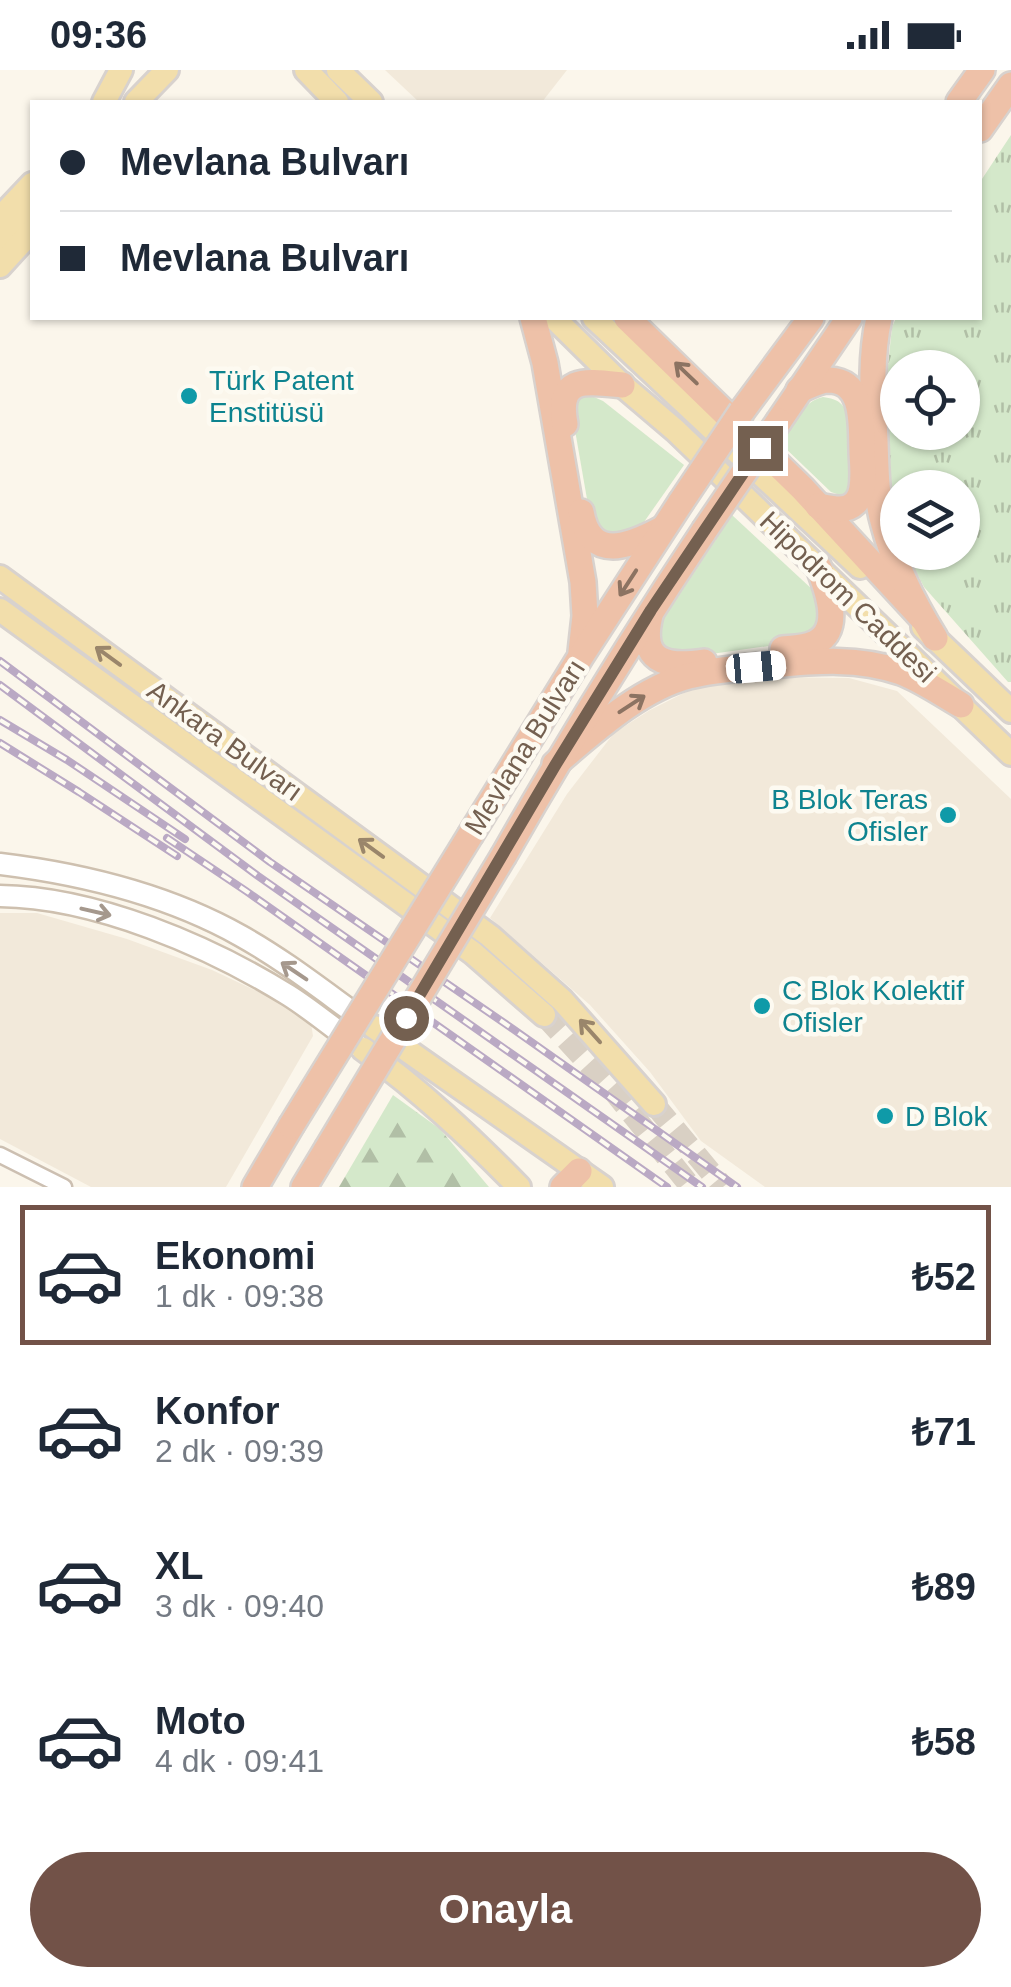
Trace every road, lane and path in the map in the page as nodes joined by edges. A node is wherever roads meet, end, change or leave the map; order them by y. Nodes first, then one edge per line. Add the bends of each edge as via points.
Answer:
1 (120, 70) edge
2 (167, 70) edge
3 (306, 70) edge
4 (338, 70) edge
5 (982, 70) edge
6 (1011, 85) edge
7 (105, 100) edge
8 (138, 100) edge
9 (335, 100) edge
10 (369, 100) edge
11 (960, 100) edge
12 (982, 126) edge
13 (30, 186) edge
14 (30, 212) edge
15 (0, 218) edge
16 (30, 232) edge
17 (0, 242) edge
18 (0, 266) edge
19 (533, 320) edge
20 (556, 320) edge
21 (596, 320) edge
22 (631, 320) edge
23 (810, 320) edge
24 (848, 320) edge
25 (879, 320) edge
26 (622, 385) junction
27 (800, 390) junction
28 (818, 506) junction
29 (662, 529) junction
30 (819, 568) junction
31 (4, 578) edge
32 (0, 610) edge
33 (651, 610) junction
34 (929, 629) junction
35 (581, 656) junction
36 (984, 686) junction
37 (1011, 698) edge
38 (962, 705) junction
39 (1011, 711) edge
40 (1011, 754) edge
41 (556, 764) junction
42 (0, 864) edge
43 (0, 896) edge
44 (443, 916) junction
45 (544, 1015) tunnel mouth
46 (374, 1027) joint
47 (362, 1049) joint
48 (654, 1104) tunnel mouth
49 (0, 1155) edge
50 (571, 1179) edge
51 (64, 1187) edge
52 (255, 1187) edge
53 (304, 1187) edge
54 (519, 1187) edge
55 (602, 1187) edge

1 - 7 main road
2 - 8 main road
3 - 9 main road
4 - 10 main road
5 - 11 highway
6 - 12 highway
13 - 15 main road
14 - 17 main road
16 - 18 main road
19 - 35 highway via 582,582
20 - 26 main road, Hipodrom Caddesi
21 - 34 main road, Hipodrom Caddesi
28 -> 22 highway
23 - 29 highway, Mevlana Bulvarı, bridge
24 - 27 highway, Mevlana Bulvarı
25 - 34 highway via 872,380 883,524
26 - 29 highway via 578,382 564,398 584,530 615,547
26 - 30 main road, Hipodrom Caddesi
27 - 28 highway via 833,380 854,393 860,406 859,500 841,510
27 - 33 highway, Mevlana Bulvarı, bridge
28 - 34 highway
29 -> 35 highway, Mevlana Bulvarı
30 - 33 highway via 830,618 821,640 811,645 666,664 648,645
30 - 38 main road, Hipodrom Caddesi
44 -> 31 main road, Ankara Bulvarı
32 - 44 main road, Ankara Bulvarı
33 - 41 highway, Mevlana Bulvarı
34 - 36 main road, Hipodrom Caddesi
35 - 52 highway, Mevlana Bulvarı, bridge
36 - 37 main road, Hipodrom Caddesi
36 - 39 main road, Hipodrom Caddesi
38 - 40 main road, Hipodrom Caddesi
41 -> 38 highway via 647,694 718,670 867,662 904,673
41 - 53 highway, Mevlana Bulvarı, bridge
46 -> 42 main road via 241,936 176,906 109,884
43 -> 47 main road via 104,913 169,935 290,996
44 - 45 main road
48 -> 44 main road via 545,982 490,936
46 - 50 main road
47 - 54 main road via 411,1084
49 - 51 street
50 - 55 main road

